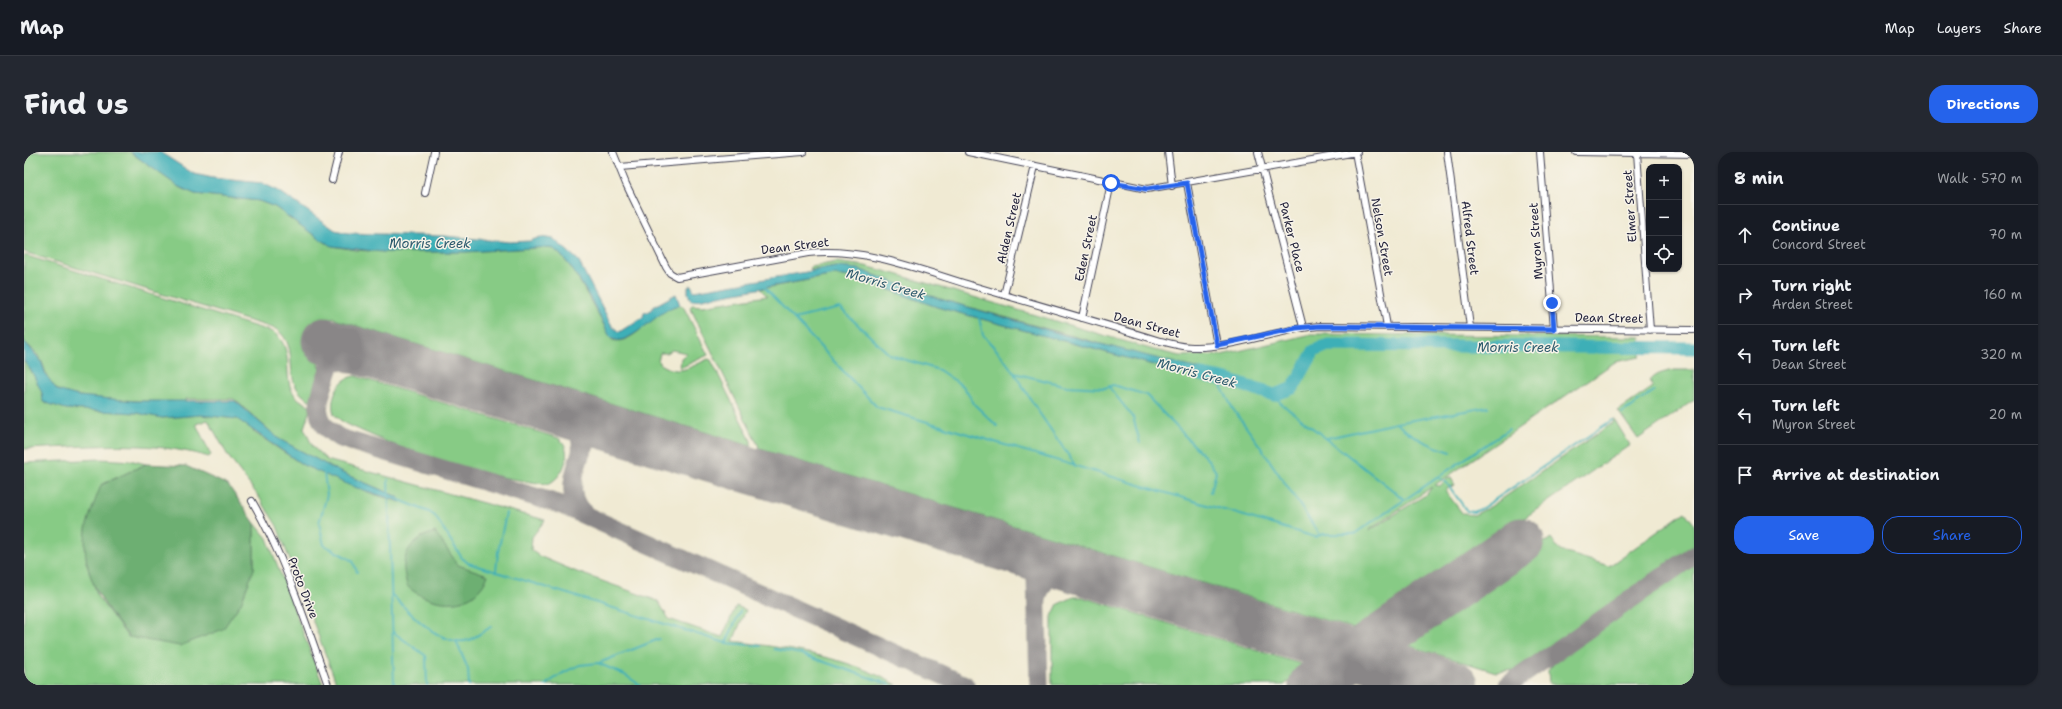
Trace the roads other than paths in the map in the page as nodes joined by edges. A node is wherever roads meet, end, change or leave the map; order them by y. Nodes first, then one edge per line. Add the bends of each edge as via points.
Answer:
1 (338, 152) edge
2 (434, 152) edge
3 (613, 152) edge
4 (803, 152) edge
5 (968, 152) edge
6 (1168, 152) edge
7 (1258, 152) edge
8 (1356, 152) edge
9 (1448, 152) edge
10 (1540, 152) edge
11 (1576, 152) edge
12 (1637, 153) edge
13 (991, 154) edge
14 (1694, 154) edge
15 (1035, 166) junction
16 (620, 167) junction
17 (1263, 169) junction
18 (332, 180) dead end
19 (1111, 183) junction
20 (1187, 183) junction
21 (1172, 186) junction
22 (425, 193) dead end
23 (1004, 295) junction
24 (1082, 318) junction
25 (1387, 326) junction
26 (1470, 327) junction
27 (1304, 328) junction
28 (1554, 329) junction
29 (1650, 330) junction
30 (1694, 330) edge
31 (1217, 345) junction
32 (252, 501) dead end
33 (328, 685) edge

1 - 18 street
2 - 22 street
3 - 16 street
4 - 16 street
5 - 13 street
6 - 21 street
7 - 17 street, Parker Place
8 - 17 street
8 - 25 street, Nelson Street
9 - 26 street, Alfred Street
10 - 28 street, Myron Street
11 - 12 street
12 - 14 street
12 - 29 street, Elmer Street
13 - 15 street
15 - 19 street
15 - 23 street, Alden Street
16 - 23 street, Dean Street via 666,267 670,273 678,276 829,251 873,257
17 - 20 street
17 - 27 street, Parker Place
19 - 21 street via 1140,189
19 - 24 street, Eden Street
20 - 21 street
20 - 31 street
23 - 24 street, Dean Street
24 - 31 street, Dean Street via 1166,343 1193,347
25 - 26 street, Dean Street
25 - 27 street, Dean Street via 1329,325
26 - 28 street, Dean Street
27 - 31 street, Dean Street
28 - 29 street, Dean Street
29 - 30 street, Dean Street
32 - 33 street, Proto Drive via 269,532 286,573

